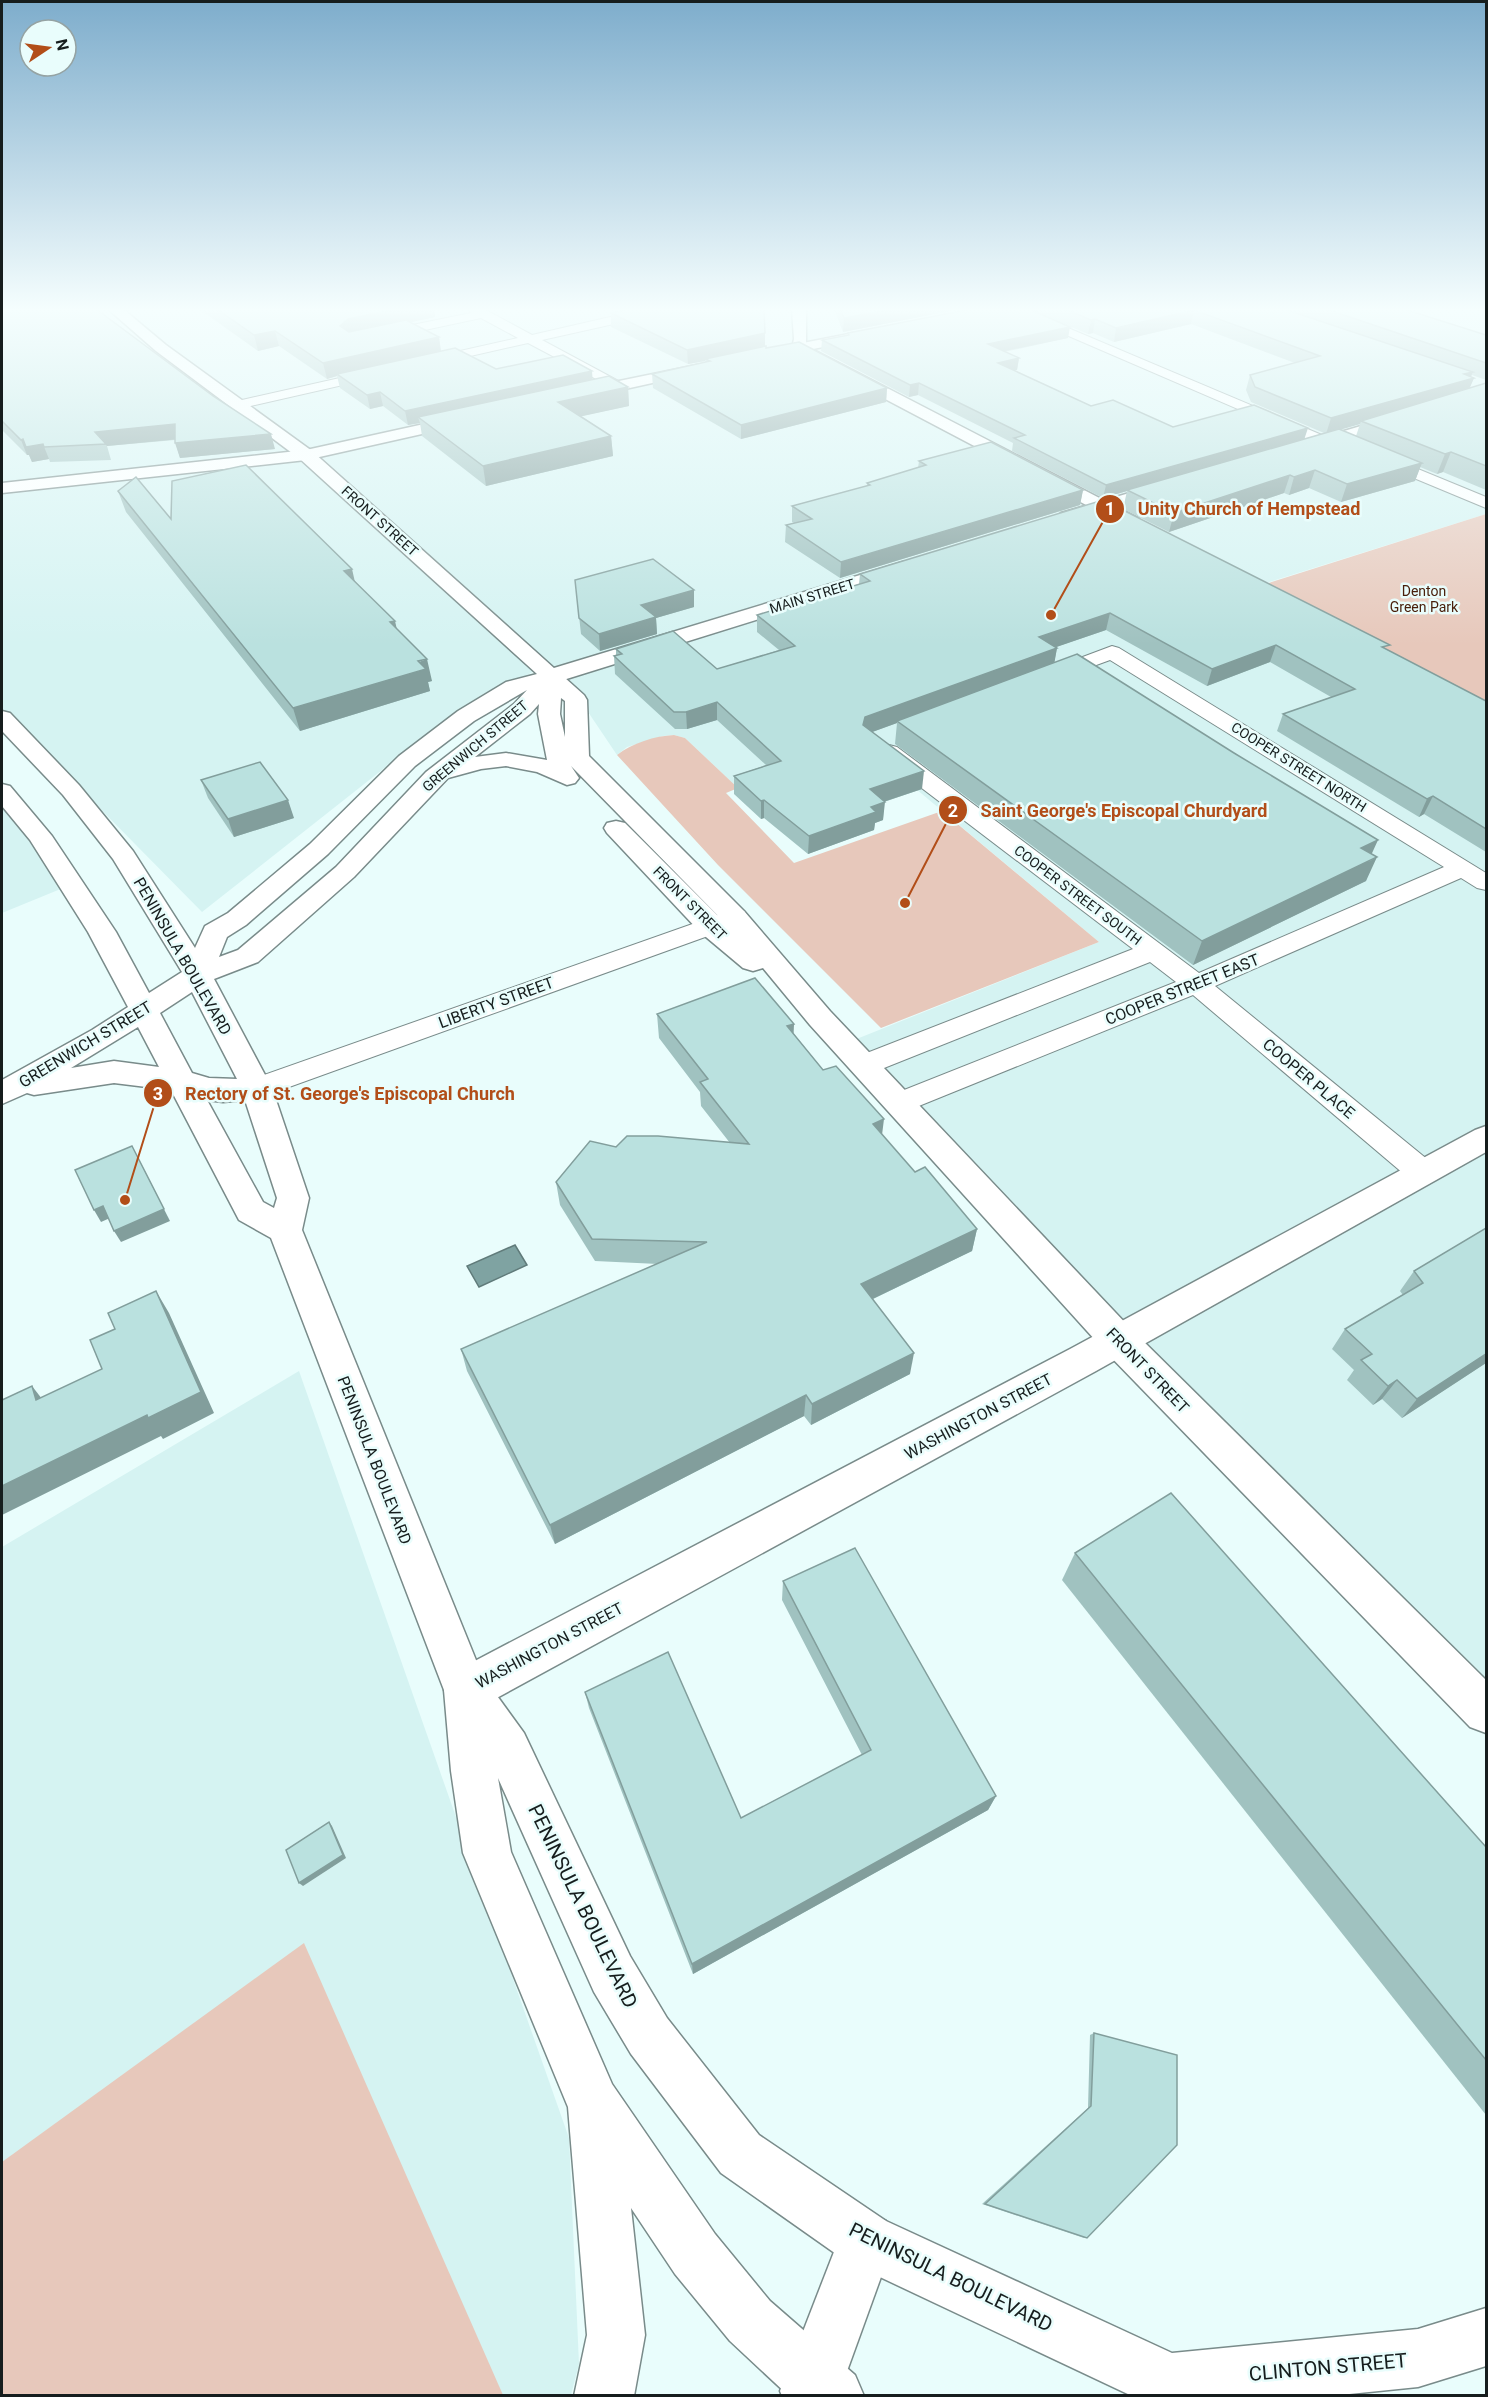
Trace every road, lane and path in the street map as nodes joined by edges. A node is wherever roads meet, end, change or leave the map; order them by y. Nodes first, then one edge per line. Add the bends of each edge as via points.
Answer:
1 (263, 421) edge
2 (462, 421) edge
3 (937, 421) edge
4 (1283, 421) edge
5 (1394, 421) edge
6 (1329, 440) junction
7 (1286, 453) edge
8 (306, 455) junction
9 (1186, 482) edge
10 (2, 487) edge
11 (1486, 503) edge
12 (1101, 507) junction
13 (1049, 523) edge
14 (1149, 531) edge
15 (917, 564) edge
16 (552, 676) junction
17 (1029, 683) edge
18 (2, 718) edge
19 (885, 737) dead end
20 (561, 772) junction
21 (434, 777) junction
22 (2, 791) edge
23 (1463, 868) junction
24 (1486, 883) edge
25 (723, 921) junction
26 (1153, 951) junction
27 (198, 975) junction
28 (1196, 984) junction
29 (144, 1010) junction
30 (864, 1065) junction
31 (180, 1080) junction
32 (257, 1088) junction
33 (7, 1090) edge
34 (898, 1102) junction
35 (1486, 1138) edge
36 (1422, 1172) junction
37 (285, 1230) junction
38 (1119, 1341) junction
39 (466, 1690) junction
40 (1486, 1711) edge
41 (593, 2103) junction
42 (866, 2241) junction
43 (1486, 2337) edge
44 (1187, 2388) edge
45 (819, 2390) edge
46 (603, 2396) edge

1 - 8 main road, FRONT STREET
2 - 8 main road
3 - 12 main road
4 - 6 street
5 - 6 main road
6 - 7 main road
6 - 11 street
8 - 10 main road
8 - 16 main road, FRONT STREET
9 - 12 main road
12 - 13 main road
12 - 14 main road
15 - 16 main road, MAIN STREET
16 - 20 main road via 549,714
16 - 21 main road, GREENWICH STREET via 522,710
16 - 25 main road, FRONT STREET via 576,700 577,758
16 - 27 main road, GREENWICH STREET via 514,687 466,716 407,761 319,849 237,919 215,932
17 - 23 street, COOPER STREET NORTH via 1112,652
18 - 27 main road, PENINSULA BOULEVARD via 71,790 124,856
19 - 26 street, COOPER STREET SOUTH
20 - 21 main road via 526,760 507,759 474,763
20 - 25 main road, FRONT STREET
21 - 27 main road, GREENWICH STREET via 345,872 248,956
22 - 29 main road via 40,836 71,882
23 - 24 street, COOPER STREET NORTH
23 - 28 street, COOPER STREET EAST
25 - 30 main road, FRONT STREET
25 - 32 street, LIBERTY STREET
26 - 28 street, COOPER STREET SOUTH
26 - 30 street
27 - 29 main road, GREENWICH STREET
27 - 32 main road, PENINSULA BOULEVARD
28 - 34 street, COOPER STREET EAST
28 - 36 street, COOPER PLACE
29 - 31 main road
29 - 33 main road, GREENWICH STREET
30 - 34 main road, FRONT STREET
31 - 32 main road via 223,1091
31 - 33 main road via 114,1072
31 - 37 main road via 252,1211
32 - 37 main road, PENINSULA BOULEVARD via 293,1198
34 - 38 main road, FRONT STREET
35 - 36 main road, WASHINGTON STREET
36 - 38 main road, WASHINGTON STREET
37 - 39 main road, PENINSULA BOULEVARD
38 - 39 main road, WASHINGTON STREET
38 - 40 main road, FRONT STREET
39 - 41 main road, PENINSULA BOULEVARD via 487,1853
39 - 42 main road, PENINSULA BOULEVARD via 508,1749 612,1974 649,2036 740,2154
41 - 45 main road, PENINSULA BOULEVARD via 695,2254 750,2321
41 - 46 main road via 616,2335
42 - 44 main road, PENINSULA BOULEVARD
42 - 45 main road
43 - 44 main road, CLINTON STREET via 1418,2358

